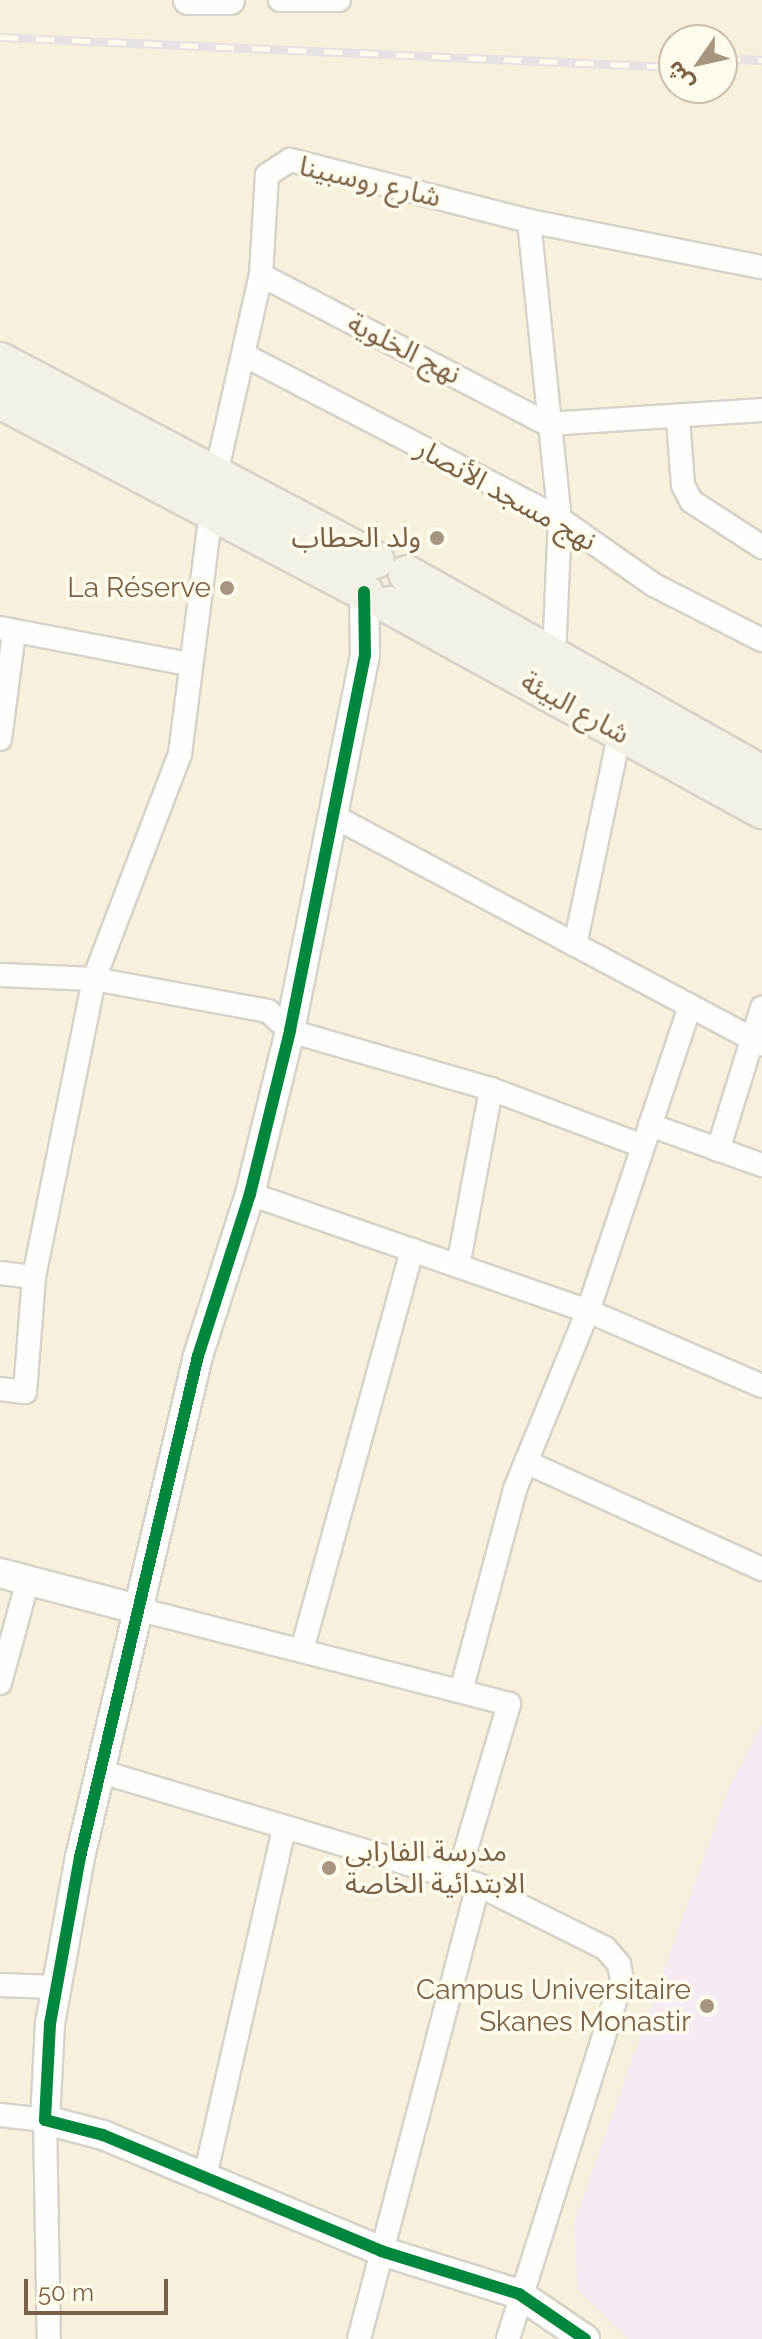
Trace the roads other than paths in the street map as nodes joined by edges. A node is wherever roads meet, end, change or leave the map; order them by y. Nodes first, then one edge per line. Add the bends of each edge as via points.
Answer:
1 (188, 0) edge
2 (280, 0) edge
3 (339, 0) edge
4 (235, 1) edge
5 (529, 221) junction
6 (762, 267) edge
7 (261, 275) junction
8 (246, 356) junction
9 (0, 361) edge
10 (0, 400) edge
11 (762, 410) edge
12 (678, 419) junction
13 (547, 424) junction
14 (214, 492) junction
15 (560, 519) junction
16 (762, 547) edge
17 (384, 583) junction
18 (7, 631) edge
19 (762, 640) edge
20 (554, 658) junction
21 (188, 664) junction
22 (620, 732) junction
23 (0, 739) edge
24 (762, 774) edge
25 (762, 810) edge
26 (333, 816) junction
27 (575, 945) junction
28 (0, 975) edge
29 (94, 979) junction
30 (690, 1006) junction
31 (762, 1008) edge
32 (290, 1031) junction
33 (755, 1040) edge
34 (491, 1089) junction
35 (647, 1136) junction
36 (718, 1150) junction
37 (762, 1165) edge
38 (250, 1194) junction
39 (412, 1250) junction
40 (458, 1266) junction
41 (0, 1273) edge
42 (34, 1277) junction
43 (588, 1311) junction
44 (762, 1386) edge
45 (0, 1389) edge
46 (526, 1462) junction
47 (762, 1569) edge
48 (0, 1573) edge
49 (28, 1580) junction
50 (137, 1609) junction
51 (302, 1650) junction
52 (0, 1683) edge
53 (461, 1691) junction
54 (102, 1772) junction
55 (284, 1828) junction
56 (467, 1882) junction
57 (0, 1985) edge
58 (55, 1987) junction
59 (0, 2115) edge
60 (45, 2120) junction
61 (204, 2181) junction
62 (381, 2251) junction
63 (519, 2294) junction
64 (49, 2339) edge
65 (359, 2339) edge
66 (508, 2339) edge
67 (585, 2339) edge

1 - 4 street
2 - 3 street
5 - 6 street, شارع روسبينا
5 - 7 street, شارع روسبينا via 290,160 267,175 262,187
5 - 13 street
7 - 8 street, شارع روسبينا
7 - 13 street, نهج الخلوية
8 - 14 street, شارع روسبينا
8 - 15 street, نهج مسجد الأنصار
9 - 14 main road, شارع البيئة
10 - 14 main road, شارع البيئة
11 - 12 street
12 - 13 street
12 - 16 street via 683,485 691,501
13 - 15 street
14 - 17 main road, شارع البيئة
14 - 21 street, شارع روسبينا
15 - 19 street, نهج مسجد الأنصار via 654,585
15 - 20 street
17 - 20 main road, شارع البيئة
17 - 22 main road, شارع البيئة
17 - 26 street
18 - 21 street
18 - 23 street
20 - 24 main road, شارع البيئة
21 - 29 street, شارع روسبينا via 180,754
22 - 25 main road, شارع البيئة
22 - 27 street
26 - 27 street
26 - 32 street
27 - 30 street
28 - 29 street
29 - 32 street via 268,1011
29 - 42 street, شارع روسبينا
30 - 33 street
30 - 35 street
31 - 33 street
32 - 34 street
32 - 38 street
33 - 36 street
34 - 35 street
34 - 40 street
35 - 36 street
35 - 43 street
36 - 37 street
38 - 39 street
38 - 50 street via 198,1356
39 - 40 street
39 - 51 street
40 - 43 street
41 - 42 street
42 - 45 street, شارع روسبينا via 25,1392
43 - 44 street
43 - 46 street
46 - 47 street
46 - 53 street
48 - 49 street
49 - 50 street
49 - 52 street
50 - 51 street
50 - 54 street
51 - 53 street
53 - 56 street via 504,1702 512,1711
54 - 55 street
54 - 58 street
55 - 56 street
55 - 61 street
56 - 62 street
56 - 63 street via 605,1948 619,1964 622,1979
57 - 58 street
58 - 60 street
59 - 60 street
60 - 61 street via 103,2135
60 - 64 street
61 - 62 street
62 - 63 street
62 - 65 street
63 - 66 street
63 - 67 street

